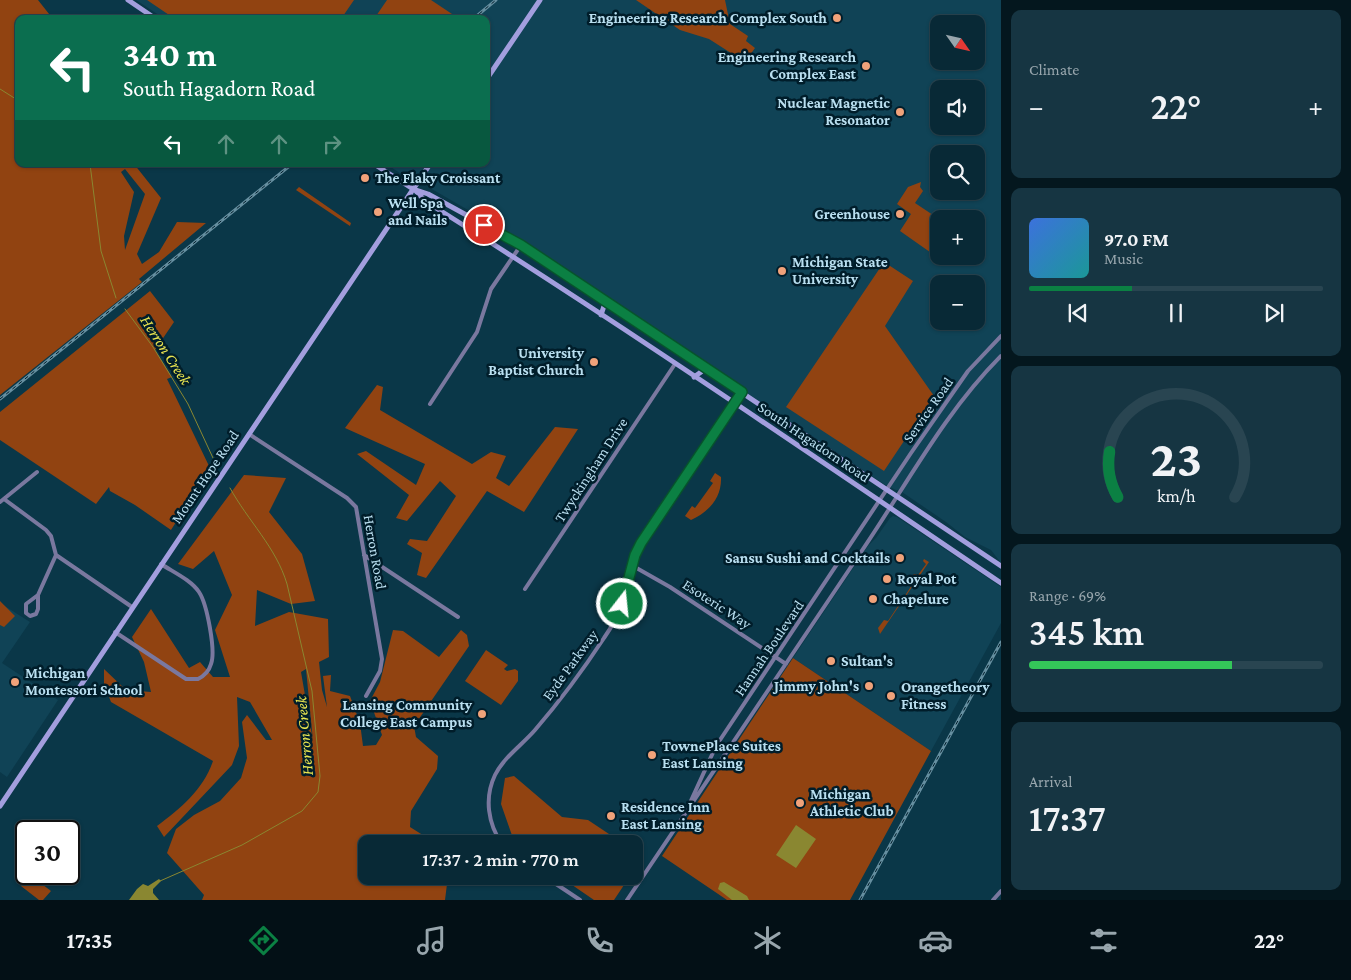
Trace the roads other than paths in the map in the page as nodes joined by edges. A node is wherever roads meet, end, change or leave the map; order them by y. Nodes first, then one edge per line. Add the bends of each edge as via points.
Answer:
1 (128, 0) edge
2 (540, 0) edge
3 (150, 15) edge
4 (490, 74) edge
5 (379, 167) edge
6 (428, 167) edge
7 (414, 189) junction
8 (521, 245) junction
9 (513, 257) junction
10 (610, 304) junction
11 (601, 315) junction
12 (1001, 336) edge
13 (1001, 356) edge
14 (675, 364) junction
15 (702, 366) junction
16 (694, 377) junction
17 (742, 392) junction
18 (430, 404) dead end
19 (735, 404) junction
20 (798, 430) junction
21 (249, 434) junction
22 (786, 437) junction
23 (37, 472) dead end
24 (888, 490) junction
25 (898, 496) junction
26 (4, 499) junction
27 (0, 502) edge
28 (880, 502) junction
29 (890, 509) junction
30 (56, 555) junction
31 (364, 555) junction
32 (161, 564) junction
33 (633, 566) junction
34 (1001, 566) edge
35 (1001, 583) edge
36 (525, 589) dead end
37 (38, 595) junction
38 (132, 607) junction
39 (458, 618) dead end
40 (115, 632) junction
41 (776, 657) junction
42 (786, 664) junction
43 (366, 696) dead end
44 (0, 806) edge
45 (687, 812) junction
46 (498, 835) edge
47 (558, 885) edge
48 (1001, 892) edge
49 (580, 900) edge
50 (627, 900) edge
51 (993, 900) edge

1 - 3 street
2 - 4 street
5 - 7 street, South Hagadorn Road
6 - 7 street, Mount Hope Road
7 - 8 street, South Hagadorn Road
7 - 9 street, South Hagadorn Road via 425,201
7 - 21 street, Mount Hope Road
8 - 9 street
8 - 10 street, South Hagadorn Road
9 - 11 street, South Hagadorn Road
9 - 18 street via 491,289 477,332
10 - 11 street via 604,306
10 - 15 street, South Hagadorn Road
11 - 14 street, South Hagadorn Road
12 - 24 street, Service Road via 968,371
13 - 25 street, Hannah Boulevard via 958,406
14 - 16 street, South Hagadorn Road
14 - 36 street, Twyckingham Drive
15 - 16 street via 701,372
15 - 17 street, South Hagadorn Road
16 - 19 street, South Hagadorn Road
17 - 19 street, Eyde Parkway
17 - 20 street, South Hagadorn Road
19 - 22 street, South Hagadorn Road
19 - 33 street, Eyde Parkway via 641,543
20 - 22 street via 791,431
20 - 24 street, South Hagadorn Road
21 - 31 street, Herron Road via 352,502 357,511
21 - 32 street, Mount Hope Road
22 - 28 street, South Hagadorn Road
23 - 26 street
24 - 25 street, South Hagadorn Road
24 - 28 street, Service Road
25 - 29 street, Hannah Boulevard
25 - 34 street, South Hagadorn Road
26 - 27 street
26 - 30 street via 46,530
28 - 29 street, South Hagadorn Road
28 - 41 street, Hannah Boulevard
29 - 35 street, South Hagadorn Road
29 - 42 street, Hannah Boulevard
30 - 37 street
30 - 38 street
31 - 39 street
31 - 43 street, Herron Road via 382,660 380,671
32 - 38 street, Mount Hope Road
32 - 40 street via 189,582 201,596 213,649 208,670 198,679 186,679
33 - 41 street, Esoteric Way
33 - 46 street, Eyde Parkway via 622,604 605,637 557,704 495,775 488,796 490,820
37 - 37 street via 26,604 26,613 30,616 38,609
38 - 40 street, Mount Hope Road
40 - 44 street, Mount Hope Road
41 - 42 street, Esoteric Way
41 - 45 street, Hannah Boulevard via 716,746
42 - 45 street, Hannah Boulevard
45 - 50 street, Hannah Boulevard
47 - 49 street
48 - 51 street

